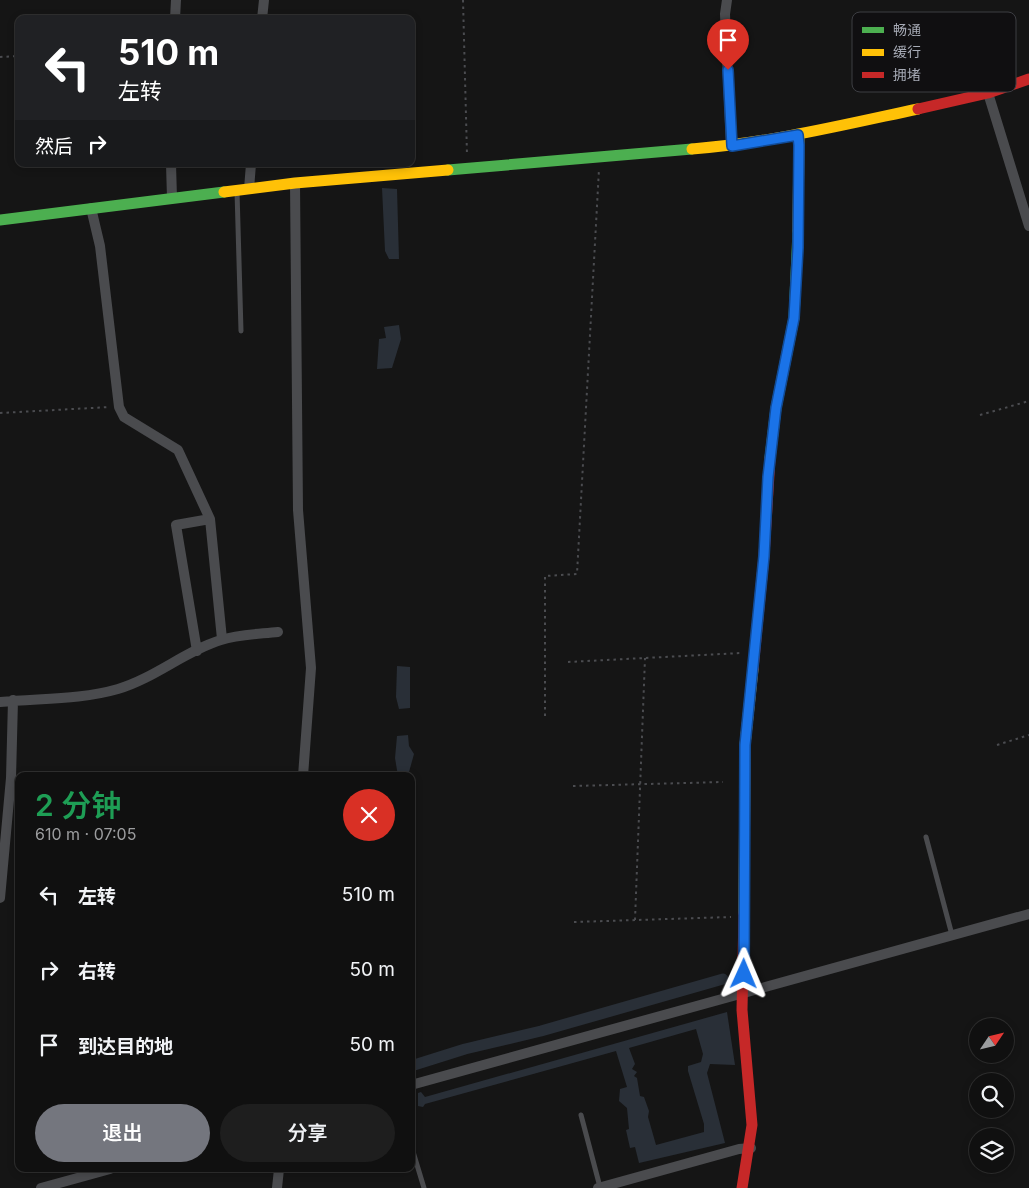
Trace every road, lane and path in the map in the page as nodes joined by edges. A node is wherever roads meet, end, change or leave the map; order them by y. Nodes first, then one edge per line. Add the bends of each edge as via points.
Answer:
1 (176, 0) edge
2 (264, 0) edge
3 (463, 0) edge
4 (727, 0) edge
5 (175, 15) edge
6 (262, 15) edge
7 (0, 56) edge
8 (15, 56) edge
9 (1029, 78) edge
10 (1016, 83) edge
11 (988, 93) joint
12 (798, 135) junction
13 (732, 146) junction
14 (599, 156) junction
15 (171, 167) edge
16 (250, 167) edge
17 (468, 168) junction
18 (295, 183) junction
19 (243, 190) junction
20 (172, 198) junction
21 (91, 208) junction
22 (0, 220) edge
23 (1029, 226) edge
24 (241, 331) dead end
25 (1029, 401) edge
26 (119, 407) junction
27 (0, 413) edge
28 (980, 415) dead end
29 (210, 519) junction
30 (278, 632) dead end
31 (222, 639) junction
32 (197, 651) junction
33 (754, 652) junction
34 (645, 658) junction
35 (568, 662) dead end
36 (13, 700) junction
37 (0, 702) edge
38 (545, 716) dead end
39 (1029, 735) edge
40 (997, 745) dead end
41 (303, 772) edge
42 (723, 782) dead end
43 (640, 785) junction
44 (573, 786) dead end
45 (926, 837) dead end
46 (0, 898) edge
47 (1029, 914) edge
48 (744, 917) junction
49 (635, 920) junction
50 (574, 922) dead end
51 (952, 935) junction
52 (741, 994) junction
53 (415, 1084) edge
54 (581, 1116) dead end
55 (751, 1148) junction
56 (415, 1158) edge
57 (99, 1172) edge
58 (280, 1172) edge
59 (41, 1188) edge
60 (277, 1188) edge
61 (424, 1188) edge
62 (599, 1188) edge
63 (742, 1188) edge

1 - 5 street
2 - 6 street
3 - 17 path
4 - 13 street
7 - 8 path
9 - 10 street
11 - 12 street
11 - 23 street
12 - 13 street
12 - 33 street via 794,318 776,408
13 - 14 street
14 - 17 street
14 - 38 path via 578,574 546,576
15 - 20 street
16 - 19 street
17 - 18 street
18 - 19 street
18 - 41 street via 298,510 311,668
19 - 20 street
19 - 24 lane
20 - 21 street
21 - 22 street
21 - 26 street via 100,246
25 - 28 path
26 - 27 path
26 - 29 street via 131,423 178,450
29 - 31 street
29 - 32 street via 176,524
30 - 31 street
31 - 32 street
32 - 36 street via 118,689 83,696
33 - 34 path
33 - 48 street via 745,745
34 - 35 path
34 - 43 path
36 - 37 street
36 - 46 street
39 - 40 path
42 - 43 path
43 - 44 path
43 - 49 path
45 - 51 lane
47 - 51 street
48 - 49 path
48 - 52 street
49 - 50 path
51 - 52 street
52 - 53 street
52 - 55 street via 750,1086
54 - 62 lane
55 - 62 street
55 - 63 street
56 - 61 lane
57 - 59 street
58 - 60 street

